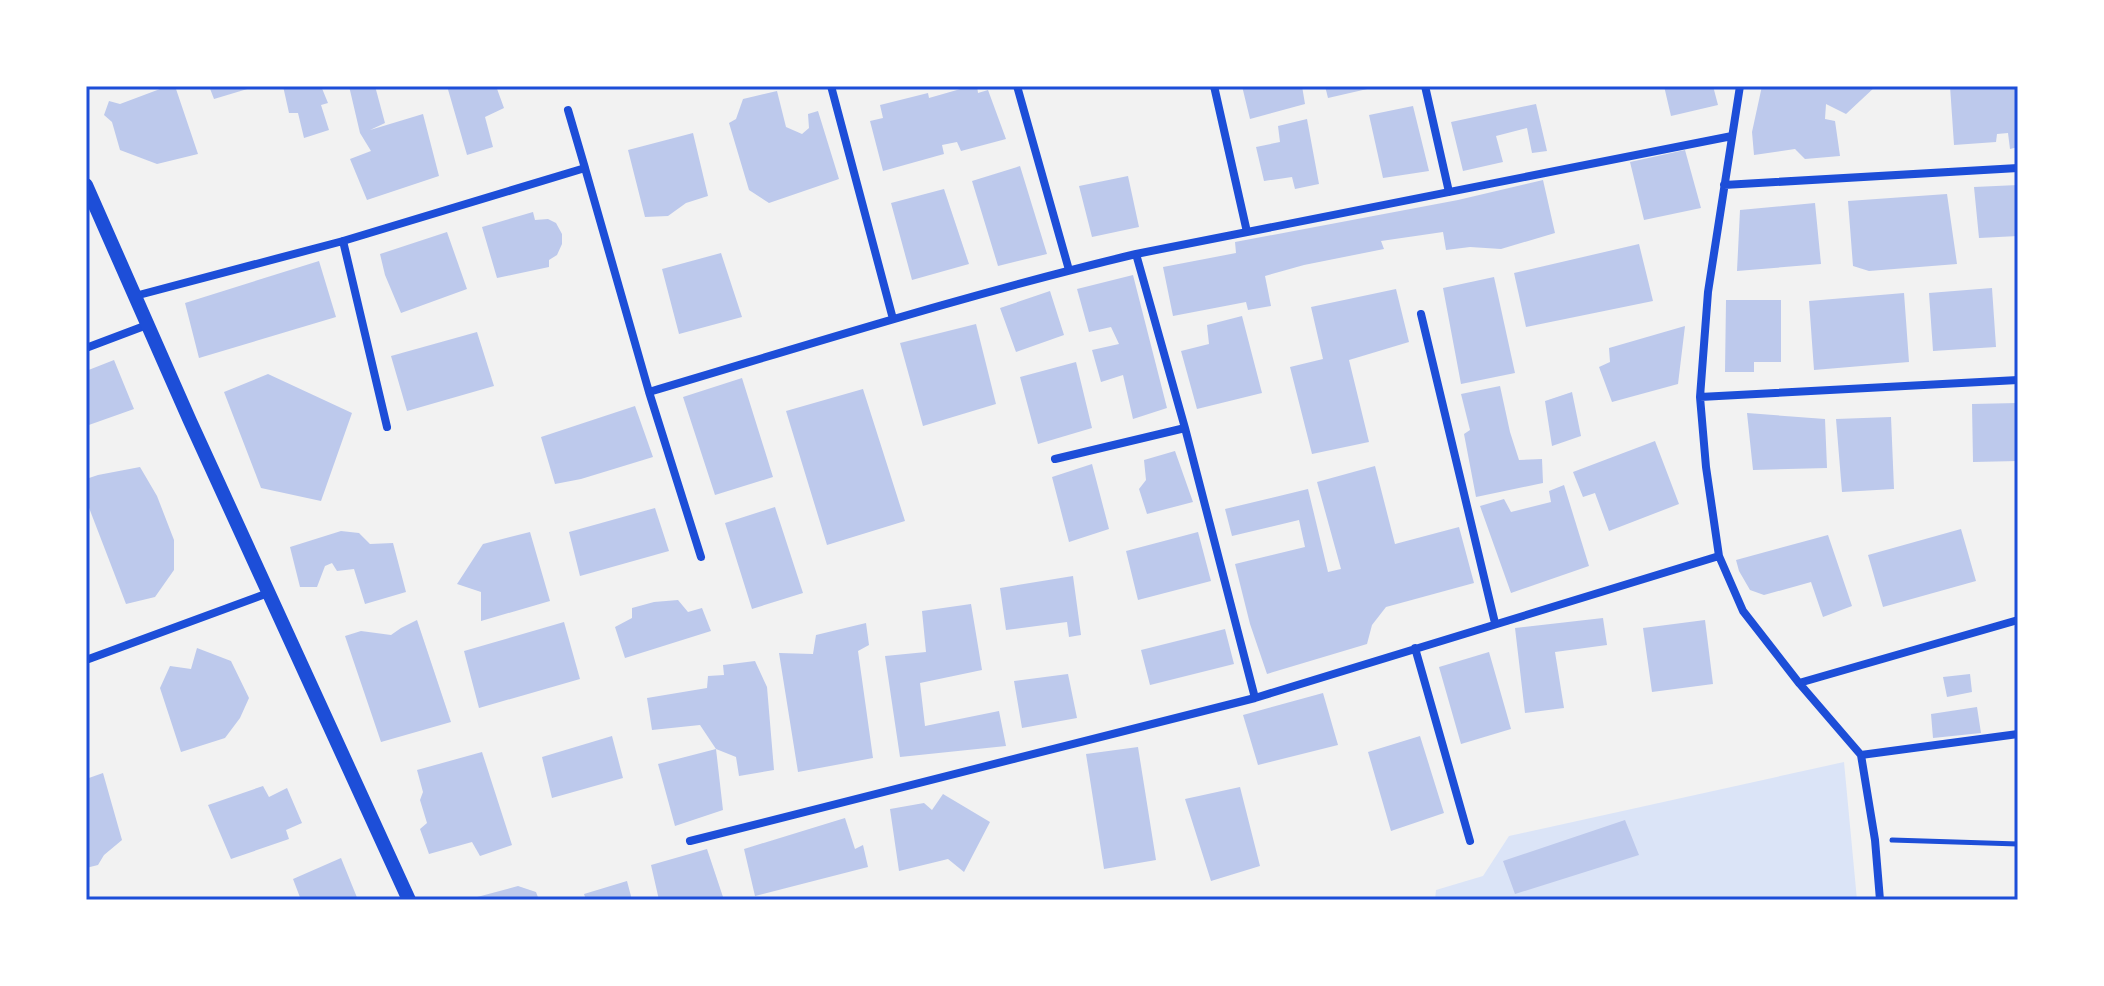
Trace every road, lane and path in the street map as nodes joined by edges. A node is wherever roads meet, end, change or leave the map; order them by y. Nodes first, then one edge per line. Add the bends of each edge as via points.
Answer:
1 (831, 86) edge
2 (1017, 86) edge
3 (1214, 86) edge
4 (1425, 86) edge
5 (1740, 86) edge
6 (568, 110) dead end
7 (1732, 136) junction
8 (585, 168) junction
9 (2018, 168) edge
10 (86, 185) edge
11 (1724, 185) junction
12 (1449, 192) junction
13 (1247, 232) junction
14 (343, 241) junction
15 (1136, 254) junction
16 (1069, 270) junction
17 (135, 296) junction
18 (1421, 314) dead end
19 (893, 319) junction
20 (147, 325) junction
21 (86, 348) edge
22 (2018, 380) edge
23 (649, 392) junction
24 (1700, 397) junction
25 (387, 427) dead end
26 (1185, 428) junction
27 (1055, 459) dead end
28 (1719, 556) junction
29 (701, 557) dead end
30 (268, 593) junction
31 (2018, 620) edge
32 (1495, 623) junction
33 (1415, 648) junction
34 (86, 660) edge
35 (1799, 683) junction
36 (1255, 698) junction
37 (2018, 734) edge
38 (1861, 755) junction
39 (1875, 840) junction
40 (690, 841) dead end
41 (1470, 841) dead end
42 (2018, 844) edge
43 (409, 900) edge
44 (1880, 900) edge

1 - 19 street
2 - 16 street
3 - 13 street
4 - 12 street
5 - 7 street
6 - 8 street
7 - 11 street
7 - 12 street
8 - 14 street
8 - 23 street
9 - 11 street
10 - 17 street
11 - 24 street
12 - 13 street
13 - 15 street
14 - 17 street
14 - 25 street
15 - 16 street
15 - 26 street
16 - 19 street
17 - 20 street
18 - 32 street
19 - 23 street
20 - 21 street
20 - 30 street
22 - 24 street
23 - 29 street
24 - 28 street
26 - 27 street
26 - 36 street
28 - 32 street
28 - 35 street via 1743,611
30 - 34 street
30 - 43 street
31 - 35 street
32 - 33 street
33 - 36 street
33 - 41 street
35 - 38 street
36 - 40 street
37 - 38 street
38 - 39 street
39 - 42 path
39 - 44 street

